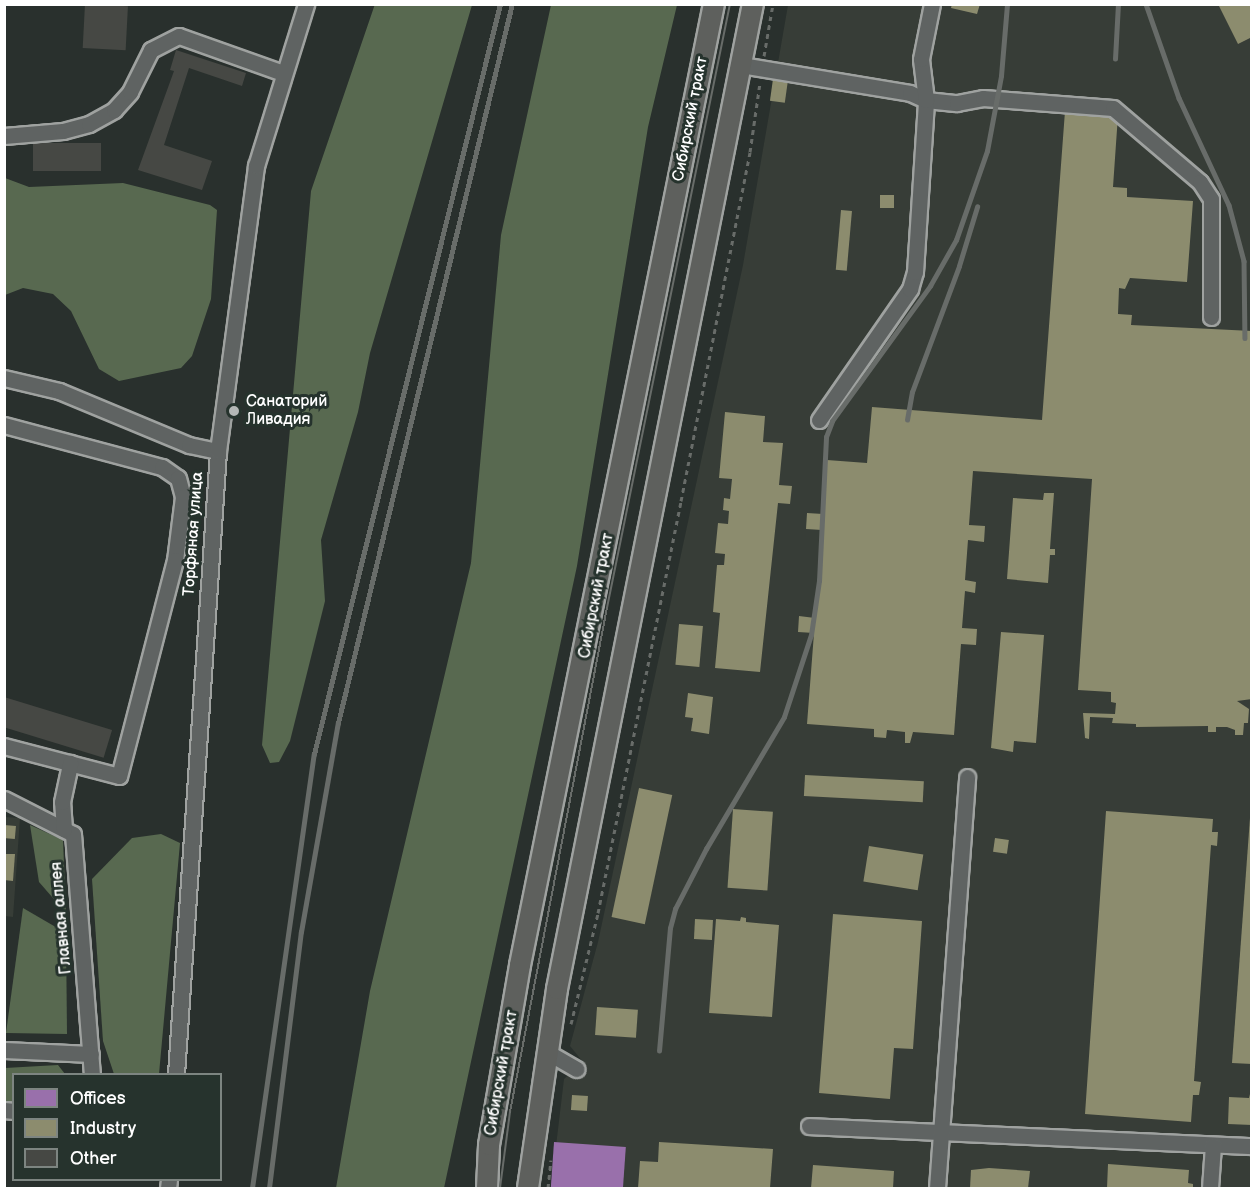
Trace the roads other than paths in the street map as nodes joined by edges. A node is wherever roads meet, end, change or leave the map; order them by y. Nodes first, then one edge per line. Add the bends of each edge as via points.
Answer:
1 (306, 4) edge
2 (714, 4) edge
3 (753, 4) edge
4 (932, 4) edge
5 (741, 65) junction
6 (283, 73) junction
7 (926, 100) junction
8 (4, 136) edge
9 (1211, 317) dead end
10 (4, 378) edge
11 (819, 420) dead end
12 (4, 425) edge
13 (218, 451) junction
14 (4, 746) edge
15 (70, 763) junction
16 (967, 777) dead end
17 (4, 799) edge
18 (64, 829) junction
19 (4, 1050) edge
20 (548, 1052) junction
21 (91, 1054) junction
22 (577, 1069) dead end
23 (92, 1073) edge
24 (176, 1073) edge
25 (809, 1126) dead end
26 (942, 1132) junction
27 (1213, 1145) junction
28 (1251, 1146) edge
29 (487, 1188) edge
30 (528, 1188) edge
31 (937, 1188) edge
32 (1210, 1188) edge

1 - 6 street, Торфяная улица
2 - 29 main road, Сибирский тракт via 520,965 489,1145
3 - 5 main road
4 - 7 street via 921,59
5 - 7 street via 910,93
5 - 20 main road via 630,615
6 - 8 street via 178,36 151,50 130,92 114,110 89,124 63,131
6 - 13 street, Торфяная улица via 256,166
7 - 9 street via 957,103 982,99 1113,108 1200,182 1210,199
7 - 11 street via 915,272 909,289
10 - 13 street via 59,392 189,445
12 - 15 street via 162,467 178,478 183,497 174,560 119,776
13 - 24 street, Торфяная улица
14 - 15 street
15 - 18 street via 62,802
16 - 26 street
17 - 18 street
18 - 21 street, Главная аллея via 72,834
19 - 21 street
20 - 22 street
20 - 30 main road
21 - 23 street, Главная аллея
25 - 26 street
26 - 27 street
26 - 31 street
27 - 28 street
27 - 32 street

